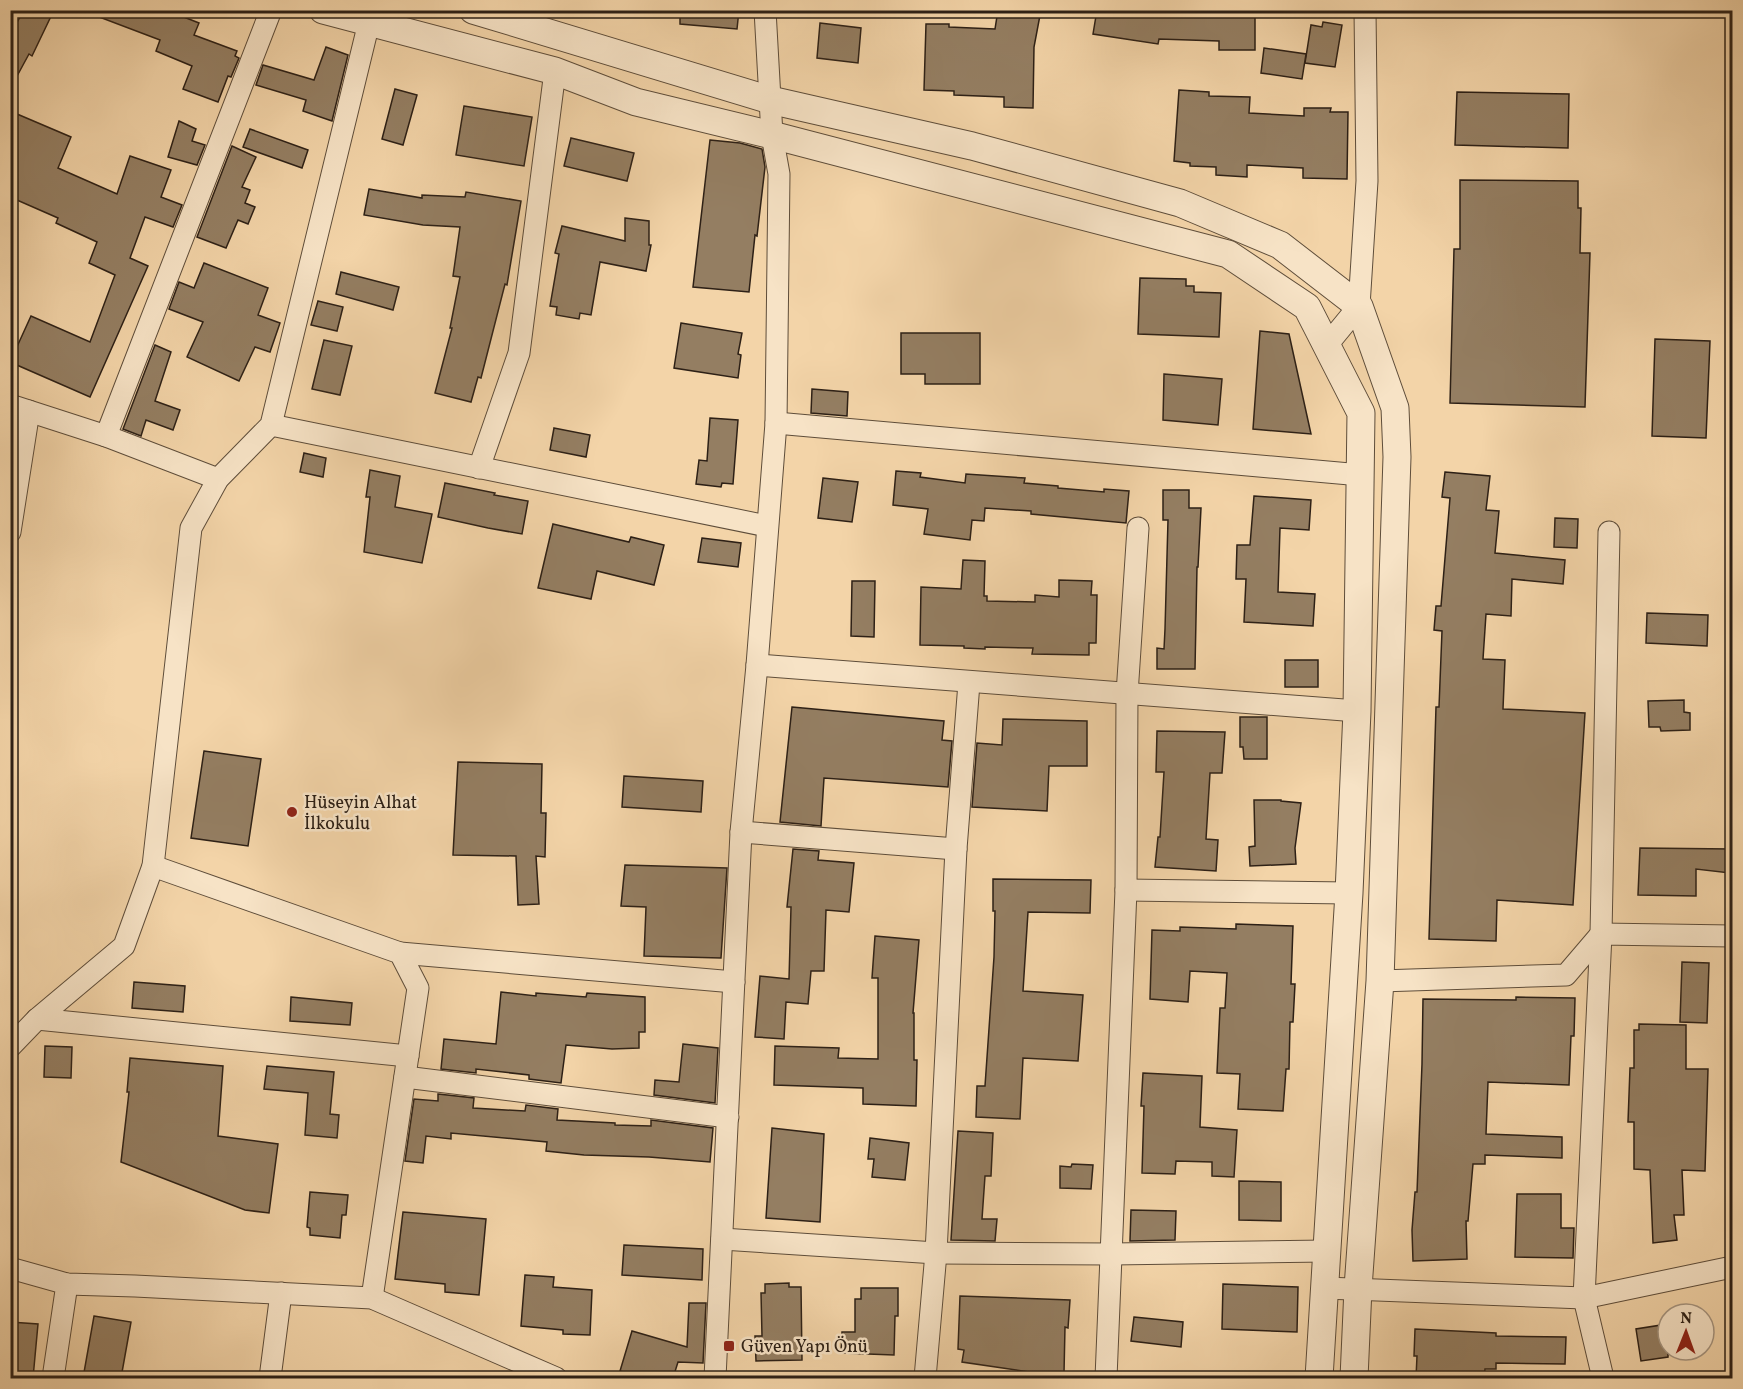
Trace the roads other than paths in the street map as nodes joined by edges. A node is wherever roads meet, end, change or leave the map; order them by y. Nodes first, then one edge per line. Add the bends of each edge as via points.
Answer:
1 (271, 10) edge
2 (323, 10) edge
3 (473, 10) edge
4 (765, 10) edge
5 (1365, 10) edge
6 (371, 17) edge
7 (555, 71) junction
8 (770, 100) junction
9 (772, 135) junction
10 (1359, 306) junction
11 (1327, 345) junction
12 (20, 408) edge
13 (776, 423) junction
14 (271, 425) junction
15 (106, 436) junction
16 (479, 468) junction
17 (1361, 475) junction
18 (218, 479) junction
19 (767, 526) junction
20 (1138, 528) dead end
21 (10, 532) edge
22 (1609, 532) dead end
23 (757, 665) junction
24 (969, 683) junction
25 (1127, 694) junction
26 (1357, 711) junction
27 (741, 832) junction
28 (956, 849) junction
29 (153, 866) junction
30 (1126, 890) junction
31 (1348, 893) junction
32 (1601, 934) junction
33 (1732, 936) edge
34 (400, 953) junction
35 (1380, 981) junction
36 (734, 982) junction
37 (37, 1019) junction
38 (10, 1047) edge
39 (406, 1067) junction
40 (728, 1117) junction
41 (722, 1239) junction
42 (1326, 1251) junction
43 (936, 1253) junction
44 (1112, 1254) junction
45 (1732, 1267) edge
46 (10, 1268) edge
47 (67, 1284) junction
48 (1325, 1288) junction
49 (1358, 1288) junction
50 (281, 1293) junction
51 (372, 1298) junction
52 (1584, 1298) junction
53 (53, 1378) edge
54 (270, 1378) edge
55 (556, 1378) edge
56 (715, 1378) edge
57 (925, 1378) edge
58 (1106, 1378) edge
59 (1319, 1378) edge
60 (1354, 1378) edge
61 (1603, 1378) edge

1 - 15 street
2 - 6 street
3 - 8 street
4 - 8 street
5 - 10 street via 1367,181
6 - 7 street
6 - 14 street
7 - 9 street via 636,102
7 - 16 street via 519,353
8 - 9 street
8 - 10 street via 972,146 1180,203 1280,245
9 - 11 street via 1228,254 1307,307
9 - 13 street via 778,174
10 - 11 street
10 - 35 street via 1395,408 1397,458
11 - 17 street via 1361,413
12 - 15 street
12 - 21 street
13 - 17 street
13 - 19 street
14 - 16 street
14 - 18 street
15 - 18 street
16 - 19 street
17 - 26 street
18 - 29 street via 191,528
19 - 23 street
20 - 25 street
22 - 32 street
23 - 24 street
23 - 27 street
24 - 25 street
24 - 28 street
25 - 26 street
25 - 30 street
26 - 31 street
27 - 28 street
27 - 36 street
28 - 43 street
29 - 34 street
29 - 37 street via 124,946
30 - 31 street
30 - 44 street
31 - 42 street
32 - 33 street
32 - 35 street via 1566,975
32 - 52 street
34 - 36 street
34 - 39 street via 418,988
35 - 49 street
36 - 40 street
37 - 38 street
37 - 39 street
39 - 40 street
39 - 51 street
40 - 41 street
41 - 43 street
41 - 56 street
42 - 44 street
42 - 48 street
43 - 44 street
43 - 57 street
44 - 58 street
45 - 52 street
46 - 47 street
47 - 50 street
47 - 53 street
48 - 49 street
48 - 59 street
49 - 52 street
49 - 60 street
50 - 51 street
50 - 54 street
51 - 55 street
52 - 61 street

